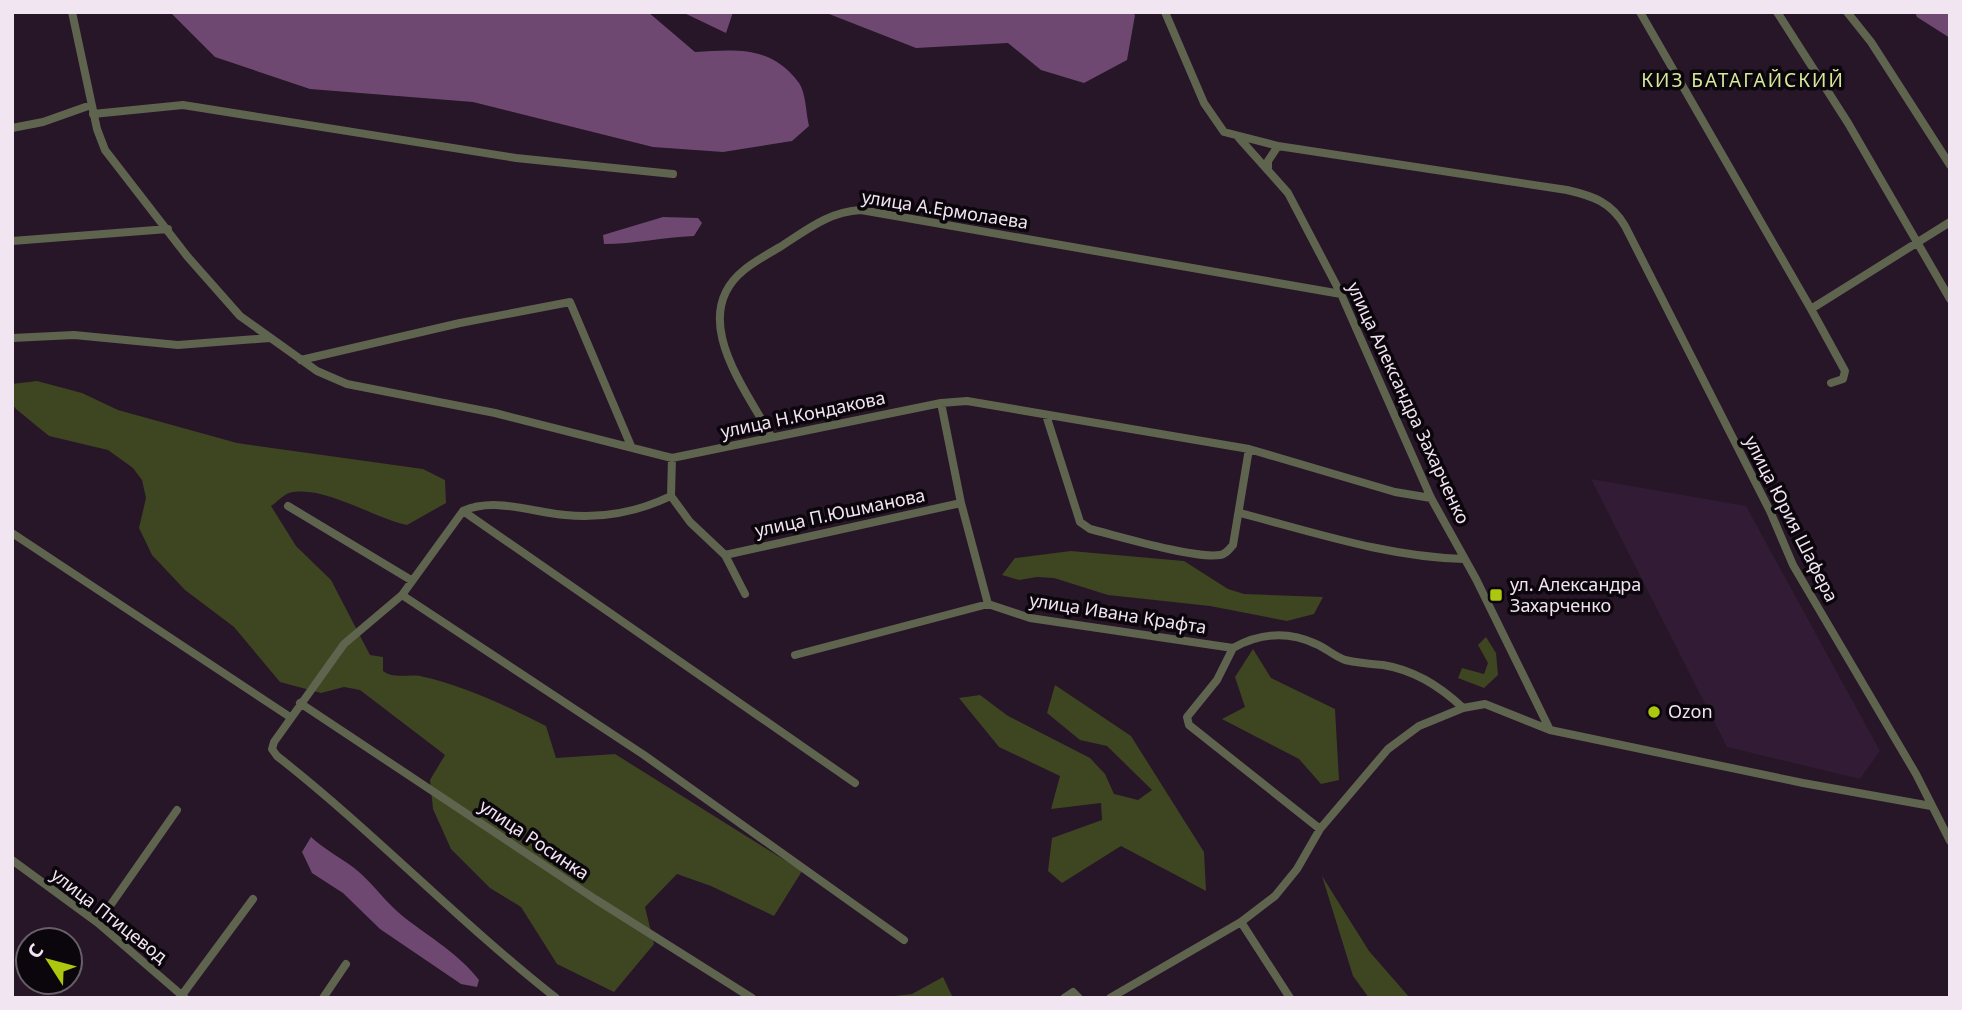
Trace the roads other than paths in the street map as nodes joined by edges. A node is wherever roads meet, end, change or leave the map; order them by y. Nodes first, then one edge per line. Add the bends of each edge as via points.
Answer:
1 (72, 12) edge
2 (1165, 12) edge
3 (1640, 12) edge
4 (1777, 12) edge
5 (1846, 12) edge
6 (92, 110) junction
7 (12, 128) edge
8 (1239, 138) junction
9 (1278, 146) junction
10 (1950, 165) edge
11 (1268, 170) junction
12 (673, 174) dead end
13 (1950, 222) edge
14 (168, 229) junction
15 (12, 241) edge
16 (1919, 244) junction
17 (1341, 294) junction
18 (1950, 299) edge
19 (1811, 309) junction
20 (12, 338) edge
21 (270, 338) junction
22 (301, 360) junction
23 (1831, 383) dead end
24 (940, 402) junction
25 (1046, 415) junction
26 (771, 436) junction
27 (631, 446) junction
28 (1249, 449) junction
29 (672, 458) junction
30 (671, 496) junction
31 (1431, 498) junction
32 (961, 503) junction
33 (288, 506) dead end
34 (463, 511) junction
35 (1240, 513) junction
36 (12, 533) edge
37 (725, 555) junction
38 (1464, 558) junction
39 (411, 580) junction
40 (745, 594) dead end
41 (402, 595) junction
42 (988, 604) junction
43 (1233, 648) junction
44 (795, 655) dead end
45 (300, 703) junction
46 (1464, 708) junction
47 (290, 717) junction
48 (1550, 730) junction
49 (855, 783) dead end
50 (1931, 806) junction
51 (177, 810) dead end
52 (1320, 829) junction
53 (1950, 841) edge
54 (12, 860) edge
55 (253, 899) dead end
56 (1241, 922) junction
57 (98, 923) junction
58 (904, 940) dead end
59 (346, 964) dead end
60 (184, 996) edge
61 (323, 998) edge
62 (556, 998) edge
63 (752, 998) edge
64 (1064, 998) edge
65 (1079, 998) edge
66 (1110, 998) edge
67 (1290, 998) edge

1 - 6 street
2 - 8 street, улица Александра Захарченко via 1204,103 1224,132
3 - 19 street
4 - 16 street
5 - 10 street via 1871,42
6 - 7 street
6 - 12 street via 183,106 516,158
6 - 14 street via 105,150
8 - 9 street
8 - 11 street, улица Александра Захарченко
9 - 11 street via 1271,152
9 - 50 street, улица Юрия Шафера via 1567,190 1612,207 1753,478 1793,565
11 - 17 street, улица Александра Захарченко via 1288,193
13 - 16 street
14 - 15 street
14 - 21 street via 240,316
16 - 18 street
16 - 19 street
17 - 26 street, улица А.Ермолаева via 861,210 837,211 744,270 727,288 719,307 721,342
17 - 31 street, улица Александра Захарченко
19 - 23 street via 1845,372 1843,379
20 - 21 street via 74,335 178,345
21 - 22 street
22 - 27 street via 347,384
22 - 27 street via 570,302
24 - 25 street, улица Н.Кондакова via 967,401
24 - 26 street, улица Н.Кондакова
24 - 32 street
25 - 28 street, улица Н.Кондакова
25 - 35 street via 1076,512 1090,529 1218,555 1233,545
26 - 29 street, улица Н.Кондакова
27 - 29 street
28 - 31 street, улица Н.Кондакова via 1395,492
28 - 35 street
29 - 30 street
30 - 34 street via 643,509 610,515 566,515 479,504
30 - 37 street via 690,522
31 - 38 street, улица Александра Захарченко
32 - 37 street, улица П.Юшманова
32 - 42 street
33 - 39 street
34 - 39 street
34 - 49 street
35 - 38 street via 1375,548
36 - 47 street
37 - 40 street
38 - 48 street, улица Александра Захарченко
39 - 41 street
41 - 45 street via 344,644
41 - 58 street via 633,748
42 - 43 street, улица Ивана Крафта via 1030,618
42 - 44 street
43 - 46 street via 1254,636 1278,634 1315,643 1341,658 1418,676 1442,688
43 - 52 street via 1217,680 1187,717 1189,725
45 - 47 street
45 - 63 street, улица Росинка
46 - 48 street via 1485,704
46 - 52 street via 1419,726 1388,749
47 - 62 street via 274,742 277,756
48 - 50 street
50 - 53 street, улица Юрия Шафера
51 - 57 street
52 - 56 street via 1275,896
54 - 57 street, улица Птицевод
55 - 60 street
56 - 66 street
56 - 67 street
57 - 60 street, улица Птицевод
59 - 61 street
64 - 65 street via 1073,992

